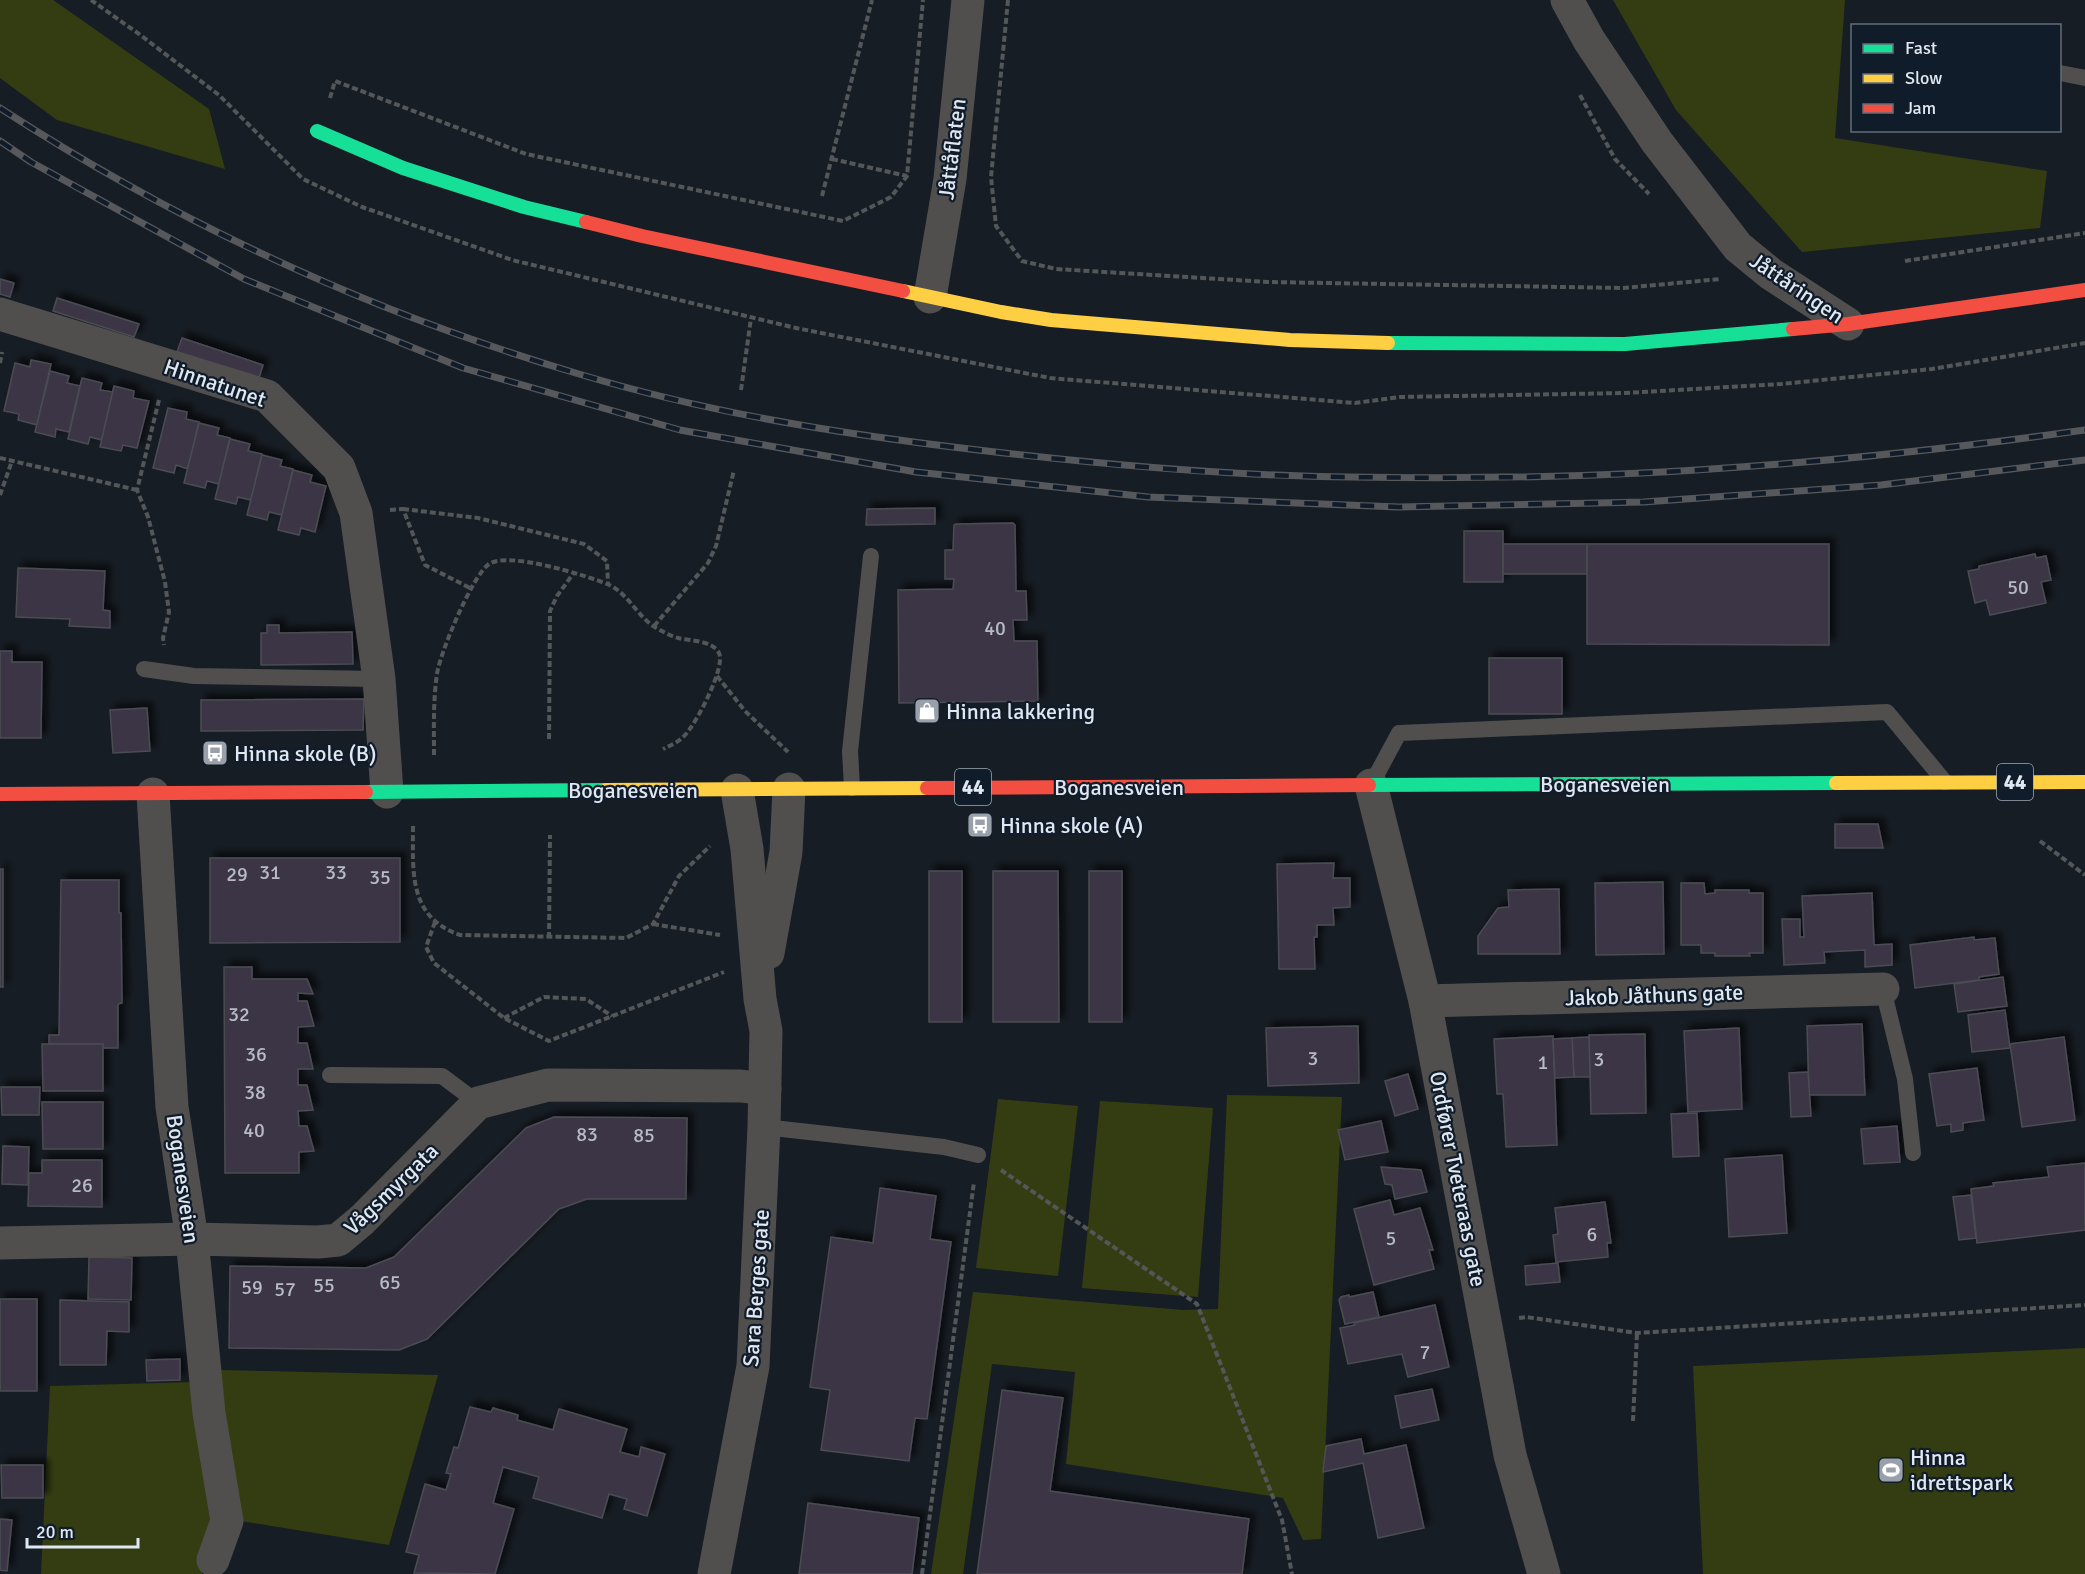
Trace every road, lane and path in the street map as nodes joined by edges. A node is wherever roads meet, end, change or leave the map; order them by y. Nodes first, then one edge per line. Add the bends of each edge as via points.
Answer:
1 (91, 0) edge
2 (872, 0) edge
3 (923, 0) edge
4 (968, 0) edge
5 (1008, 0) edge
6 (1567, 0) edge
7 (2061, 73) edge
8 (2085, 78) edge
9 (335, 81) dead end
10 (317, 131) dead end
11 (832, 159) junction
12 (907, 176) junction
13 (822, 196) dead end
14 (2085, 233) edge
15 (1905, 261) dead end
16 (1725, 279) dead end
17 (2085, 290) edge
18 (930, 297) junction
19 (0, 314) edge
20 (751, 318) junction
21 (1848, 324) junction
22 (2085, 343) edge
23 (168, 366) junction
24 (741, 390) dead end
25 (0, 458) edge
26 (12, 461) junction
27 (734, 470) dead end
28 (136, 490) junction
29 (0, 495) edge
30 (403, 509) junction
31 (356, 513) junction
32 (871, 556) dead end
33 (573, 574) junction
34 (608, 584) junction
35 (470, 588) junction
36 (654, 626) junction
37 (144, 669) dead end
38 (169, 672) junction
39 (717, 676) junction
40 (379, 679) junction
41 (549, 739) dead end
42 (663, 749) dead end
43 (789, 752) dead end
44 (434, 756) dead end
45 (1946, 782) junction
46 (2085, 782) edge
47 (1371, 785) junction
48 (852, 788) junction
49 (789, 789) junction
50 (737, 790) junction
51 (387, 792) junction
52 (0, 794) edge
53 (153, 794) junction
54 (413, 825) dead end
55 (550, 835) dead end
56 (2040, 841) dead end
57 (712, 844) dead end
58 (2085, 875) edge
59 (435, 922) junction
60 (653, 924) junction
61 (720, 935) dead end
62 (549, 938) junction
63 (734, 968) dead end
64 (1883, 989) joint
65 (760, 999) junction
66 (1425, 1001) junction
67 (613, 1017) junction
68 (504, 1018) junction
69 (330, 1075) dead end
70 (765, 1089) junction
71 (478, 1103) junction
72 (764, 1127) junction
73 (1913, 1153) dead end
74 (978, 1155) junction
75 (192, 1239) junction
76 (0, 1243) edge
77 (2085, 1305) edge
78 (1486, 1325) junction
79 (1637, 1333) junction
80 (1633, 1421) dead end
81 (213, 1560) dead end
82 (714, 1574) edge
83 (922, 1574) edge
84 (1292, 1574) edge
85 (1544, 1574) edge

1 - 20 path via 219,96 303,178 352,202 512,260
2 - 11 path
3 - 12 path
4 - 18 street, Jåttåflaten via 950,179
5 - 16 path via 991,177 996,226 1022,261 1056,268 1268,282 1623,288
6 - 21 street, Jåttåringen via 1657,142 1738,247 1771,274
7 - 8 lane
9 - 12 path via 526,154 843,222 891,197
10 - 18 main road via 403,168 524,207
11 - 12 path
11 - 13 path
14 - 15 path
17 - 21 main road, Jåttåringen
18 - 21 main road via 1051,320 1290,340 1625,344
19 - 23 street, Hinnatunet
20 - 22 path via 1050,378 1355,403 1400,397 1625,393 1781,384 1932,369
20 - 24 path
23 - 28 path
23 - 31 street, Hinnatunet via 267,396 339,468
25 - 26 path
26 - 28 path
26 - 29 path
27 - 36 path via 727,507 708,563
28 - 38 path via 148,518 165,582 169,612 163,638
30 - 31 path
30 - 34 path via 477,518 584,544 607,561
30 - 35 path via 425,565
31 - 40 street, Hinnatunet
32 - 48 lane via 850,751
33 - 34 path
33 - 35 path via 509,558 489,563
33 - 41 path via 550,611
34 - 36 path via 627,597
35 - 44 path via 437,671
36 - 39 path via 675,638 691,639 718,651
37 - 38 lane
38 - 40 lane via 194,676
39 - 42 path via 687,733
39 - 43 path via 745,711
40 - 51 street, Hinnatunet
45 - 46 main road, Boganesveien / 44
45 - 47 main road, Boganesveien / 44
45 - 47 lane via 1887,712 1399,733
47 - 48 main road, Boganesveien / 44
47 - 66 street, Ordfører Tveteraas gate
48 - 49 main road, Boganesveien / 44
49 - 50 main road, Boganesveien / 44
49 - 65 street, Sara Berges gate via 786,852
50 - 51 main road, Boganesveien / 44
50 - 65 street, Sara Berges gate via 747,849
51 - 53 main road, Boganesveien / 44
52 - 53 main road, Boganesveien / 44
53 - 75 street, Boganesveien via 172,1107
54 - 59 path via 417,895
55 - 62 path
56 - 58 path
57 - 60 path via 679,876
59 - 62 path via 460,936
59 - 68 path via 426,947 434,963
60 - 61 path
60 - 62 path via 626,938
63 - 67 path
64 - 66 street, Jakob Jåthuns gate
64 - 73 lane via 1905,1079
65 - 70 street, Sara Berges gate via 766,1031
66 - 78 street, Ordfører Tveteraas gate
67 - 68 path via 549,1041
67 - 68 path via 586,999 544,997
69 - 71 lane via 442,1076
70 - 71 street via 548,1085
70 - 72 street, Sara Berges gate
71 - 75 street, Vågsmyrgata via 338,1240
72 - 74 lane via 944,1147
72 - 82 street, Sara Berges gate via 753,1366
74 - 83 path
74 - 84 path via 1197,1304 1282,1520
75 - 76 street, Vågsmyrgata
75 - 81 street, Boganesveien via 209,1413 227,1521
77 - 79 path
78 - 79 path via 1526,1317
78 - 85 street, Ordfører Tveteraas gate via 1510,1455
79 - 80 path

